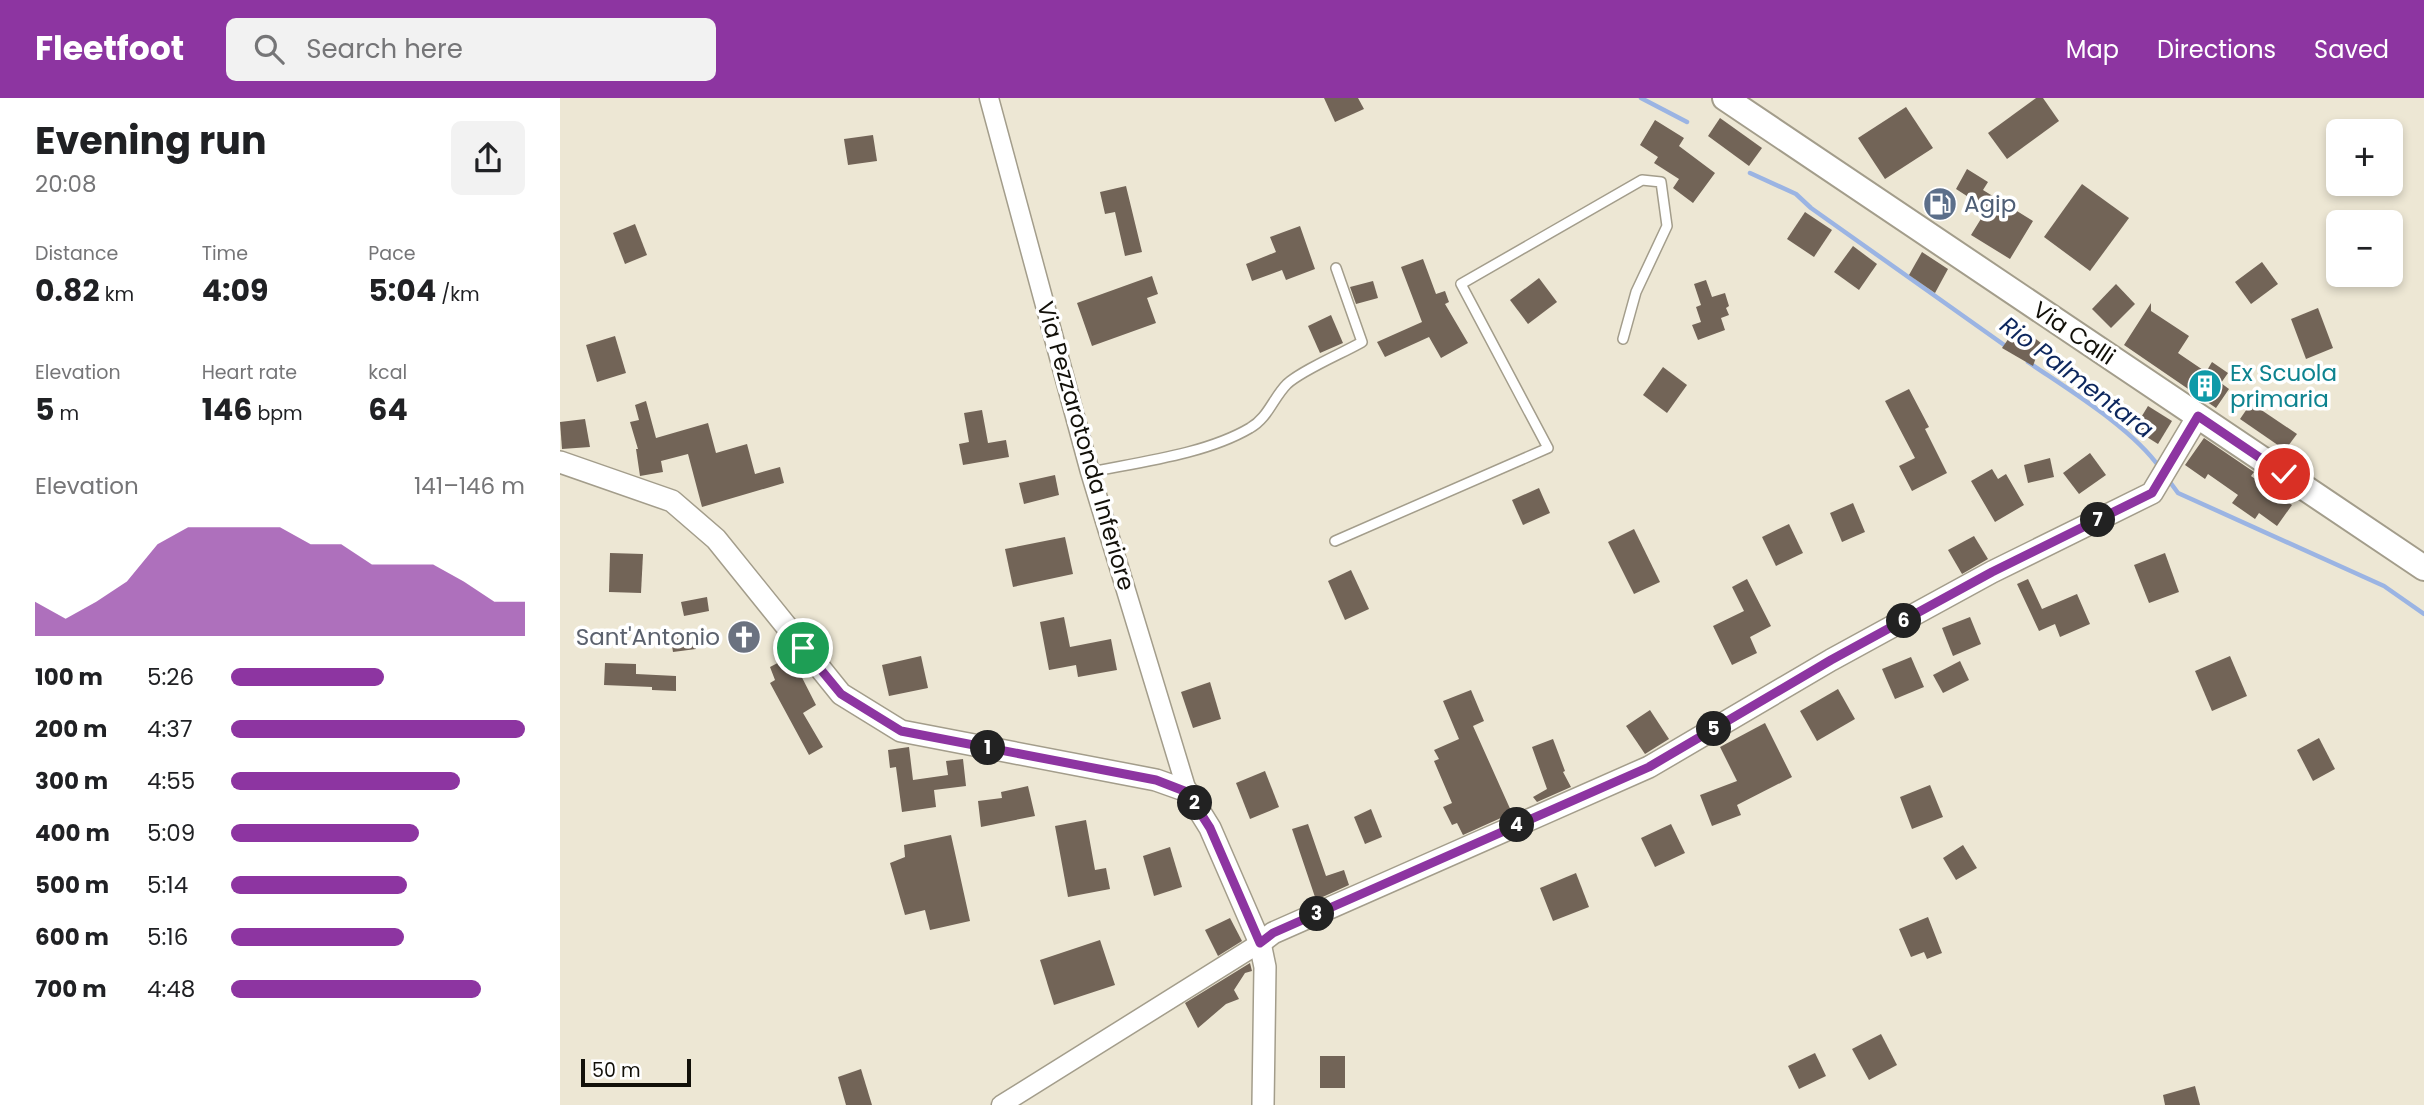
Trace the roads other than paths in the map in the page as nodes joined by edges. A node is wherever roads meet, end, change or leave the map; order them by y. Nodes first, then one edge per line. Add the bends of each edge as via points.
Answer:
1 (989, 98) edge
2 (1725, 98) edge
3 (1336, 268) dead end
4 (1623, 340) dead end
5 (2198, 416) junction
6 (560, 462) edge
7 (1090, 472) junction
8 (1335, 541) dead end
9 (2424, 568) edge
10 (1187, 792) junction
11 (1260, 943) junction
12 (1001, 1105) edge
13 (1263, 1105) edge

1 - 7 street, Via Pezzarotonda Inferiore
2 - 5 main road, Via Calli
3 - 7 lane via 1362,342 1288,382 1264,418 1249,429 1190,452
4 - 8 lane via 1636,292 1667,226 1661,182 1642,180 1461,284 1548,448
5 - 9 main road, Via Calli
5 - 11 street via 2152,493 1992,572 1649,767 1273,933
6 - 10 street via 672,501 716,539 841,694 901,731 1156,780
7 - 10 street, Via Pezzarotonda Inferiore
10 - 11 street via 1210,828
11 - 12 street
11 - 13 street via 1265,967

